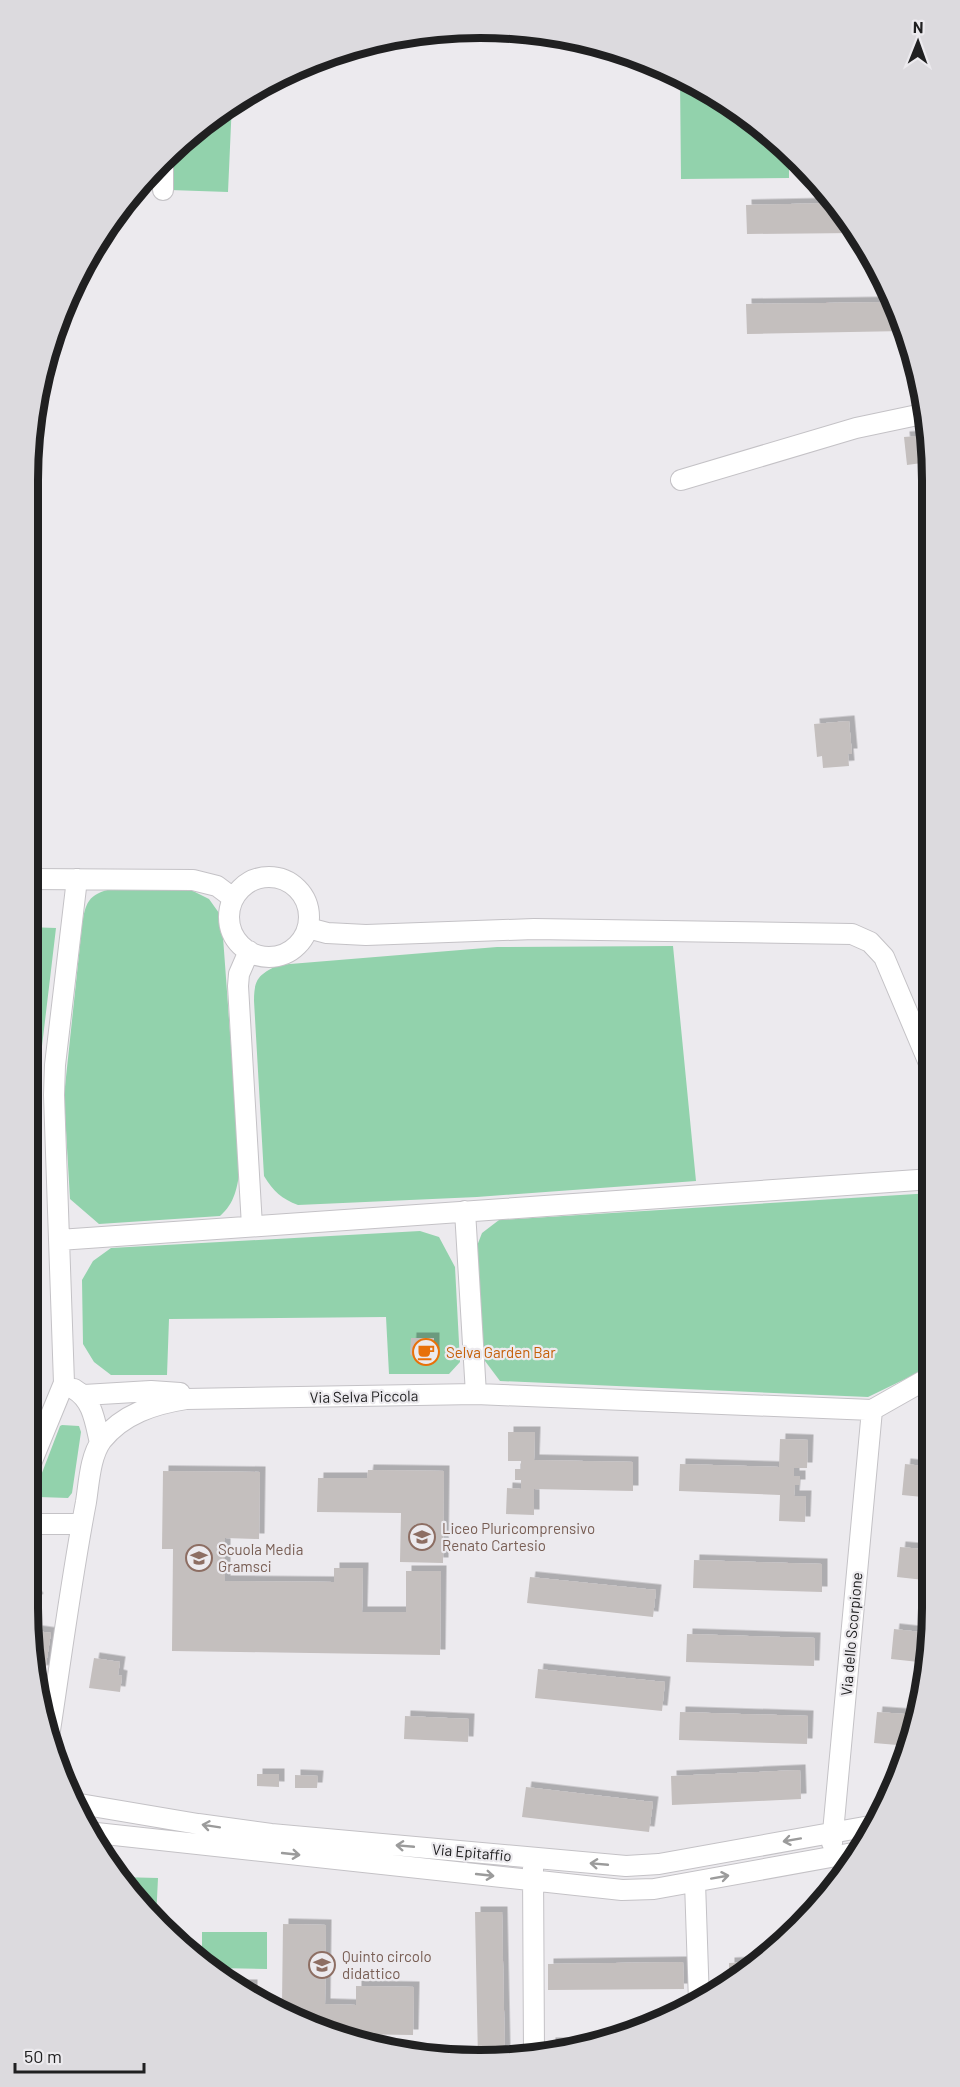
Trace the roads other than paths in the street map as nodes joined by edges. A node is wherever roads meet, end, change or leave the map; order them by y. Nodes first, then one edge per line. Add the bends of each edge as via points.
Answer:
1 (163, 171) edge
2 (163, 190) dead end
3 (918, 415) edge
4 (681, 480) dead end
5 (38, 879) edge
6 (77, 879) junction
7 (233, 898) junction
8 (308, 927) junction
9 (249, 951) junction
10 (922, 1047) edge
11 (922, 1180) edge
12 (465, 1212) junction
13 (252, 1226) junction
14 (58, 1240) junction
15 (922, 1382) edge
16 (64, 1383) junction
17 (476, 1394) junction
18 (84, 1395) junction
19 (218, 1399) junction
20 (872, 1410) junction
21 (100, 1443) junction
22 (38, 1446) edge
23 (38, 1524) edge
24 (82, 1524) junction
25 (52, 1718) edge
26 (84, 1805) edge
27 (863, 1827) edge
28 (100, 1833) edge
29 (833, 1833) junction
30 (847, 1855) edge
31 (830, 1857) junction
32 (533, 1858) junction
33 (534, 1880) junction
34 (695, 1882) junction
35 (699, 1991) edge
36 (534, 2046) edge

1 - 2 street
3 - 4 street via 856,428
5 - 6 street
6 - 7 street via 193,880 217,886
6 - 14 street via 54,1085
7 - 8 street via 257,878 284,879 307,902
7 - 9 street via 230,926 235,939
8 - 9 street via 295,947 281,955 262,957
8 - 10 street via 327,933 366,935 534,929 852,934 870,942 884,957
9 - 13 street via 238,987
11 - 12 street
12 - 13 street
12 - 17 street
13 - 14 street
14 - 16 street
15 - 20 street
16 - 18 street
16 - 22 street
17 - 19 street, Via Selva Piccola
17 - 20 street, Via Selva Piccola
18 - 19 street via 151,1391
18 - 21 street
19 - 21 street, Via Selva Piccola via 162,1403 142,1410 122,1421
20 - 29 street, Via dello Scorpione
21 - 24 street, Via Selva Piccola
23 - 24 street
24 - 25 street, Via Selva Piccola
32 -> 26 street, Via Epitaffio via 231,1830
27 - 29 street, Via Epitaffio
28 -> 33 street, Via Epitaffio
29 - 31 street, Via dello Scorpione
29 -> 32 street, Via Epitaffio via 642,1865
30 - 31 street, Via Epitaffio
34 -> 31 street, Via Epitaffio
32 - 33 street
33 - 34 street, Via Epitaffio via 639,1890
33 - 36 street
34 - 35 street

